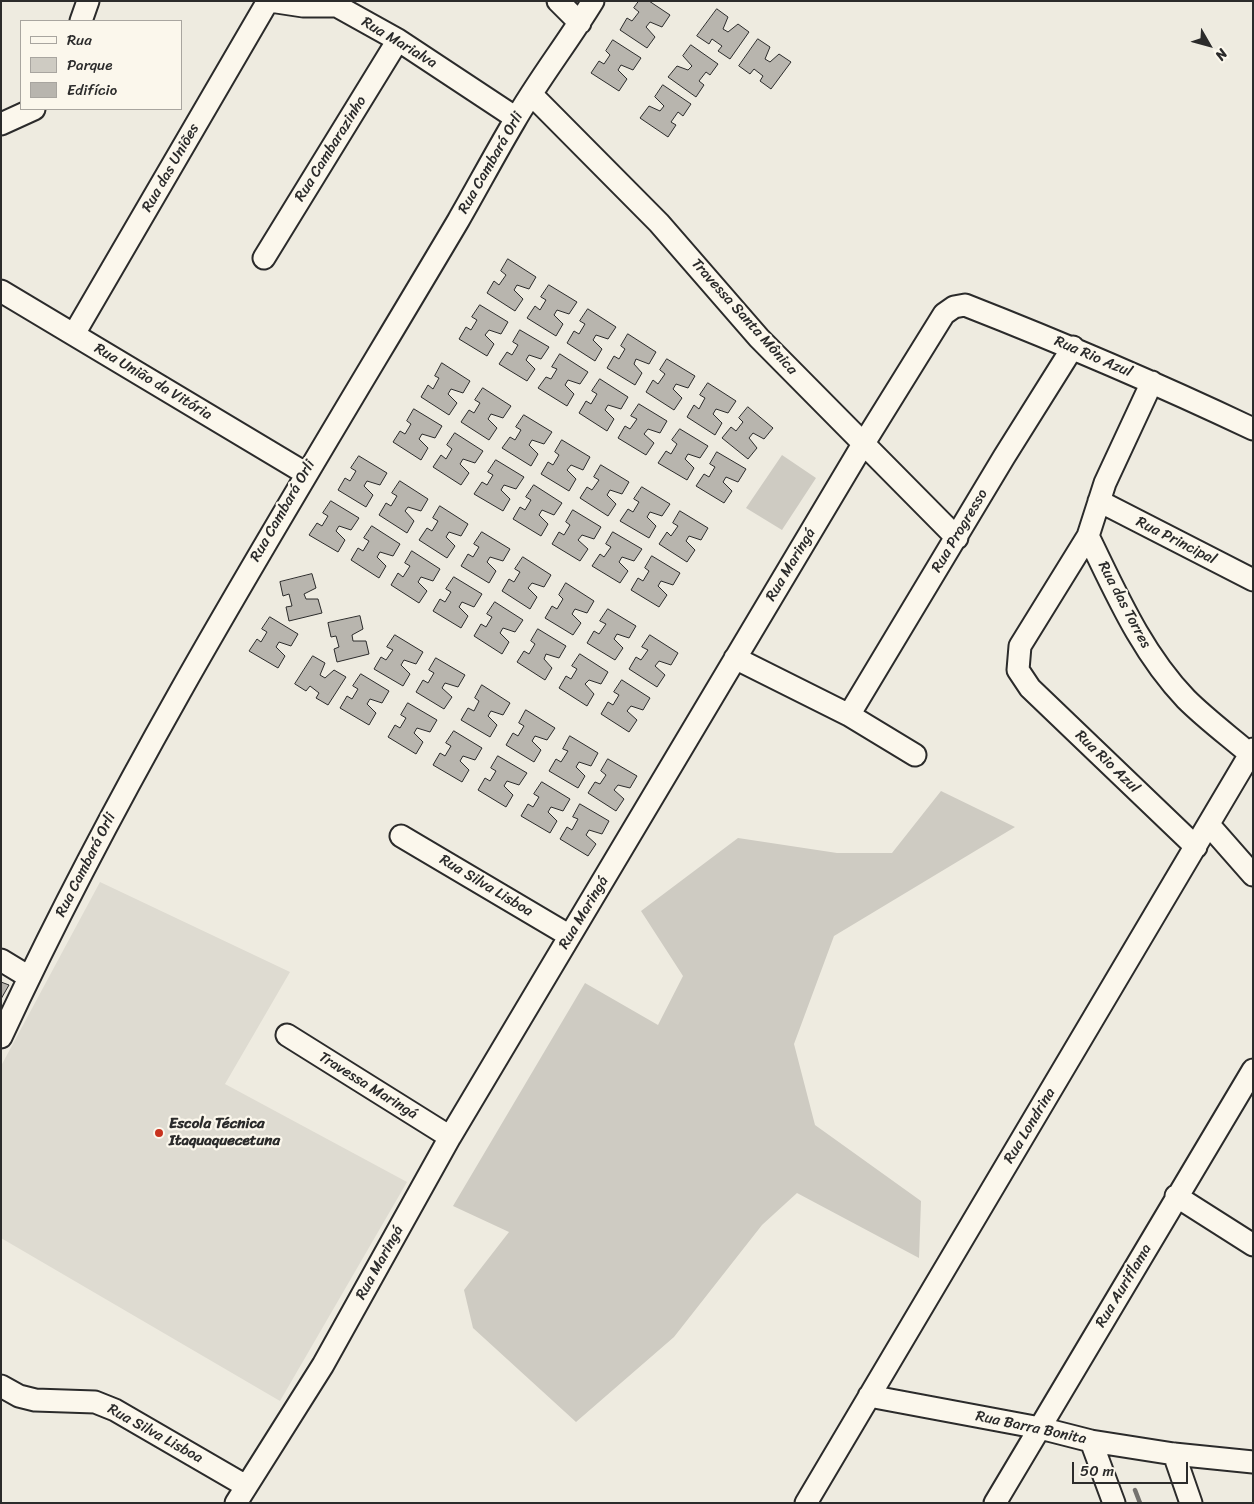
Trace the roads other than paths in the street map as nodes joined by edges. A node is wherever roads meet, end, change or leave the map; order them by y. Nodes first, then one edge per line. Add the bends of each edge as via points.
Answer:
1 (88, 1) edge
2 (269, 1) edge
3 (558, 1) edge
4 (593, 1) edge
5 (339, 4) edge
6 (81, 20) edge
7 (580, 23) junction
8 (398, 40) junction
9 (532, 95) junction
10 (32, 110) edge
11 (516, 118) junction
12 (1, 124) edge
13 (264, 258) dead end
14 (1, 291) edge
15 (936, 325) joint
16 (74, 334) junction
17 (1073, 347) junction
18 (1152, 382) junction
19 (1253, 429) edge
20 (865, 442) junction
21 (305, 473) junction
22 (1099, 501) junction
23 (1088, 536) junction
24 (957, 538) junction
25 (1253, 580) edge
26 (735, 658) junction
27 (849, 715) junction
28 (1251, 752) edge
29 (915, 755) dead end
30 (1210, 825) junction
31 (401, 836) dead end
32 (1196, 847) junction
33 (1253, 875) edge
34 (570, 936) junction
35 (1, 960) edge
36 (29, 977) junction
37 (287, 1035) dead end
38 (1, 1037) edge
39 (1253, 1070) edge
40 (450, 1137) junction
41 (1176, 1196) junction
42 (1253, 1245) edge
43 (1, 1386) edge
44 (869, 1396) junction
45 (1040, 1428) junction
46 (1091, 1441) junction
47 (1174, 1454) junction
48 (1253, 1462) edge
49 (241, 1494) edge
50 (806, 1503) edge
51 (995, 1503) edge
52 (1114, 1503) edge
53 (1191, 1503) edge

1 - 6 street
2 - 5 street, Rua Marialva via 303,6
2 - 16 street, Rua das Uniões
3 - 7 street
4 - 7 street, Rua Cambará Orli
5 - 8 street, Rua Marialva
7 - 9 street, Rua Cambará Orli
8 - 11 street, Rua Marialva
8 - 13 street, Rua Cambarazinho
9 - 11 street, Rua Cambará Orli
9 - 20 street, Travessa Santa Mônica via 659,223 759,338
10 - 12 street
11 - 21 street, Rua Cambará Orli
14 - 16 street, Rua União da Vitória
15 - 17 street, Rua Rio Azul via 954,307 965,305
15 - 20 street, Rua Maringá
16 - 21 street, Rua União da Vitória
17 - 18 street, Rua Rio Azul
17 - 24 street, Rua Progresso
18 - 19 street, Rua Rio Azul
18 - 22 street
20 - 24 street, Travessa Santa Mônica
20 - 26 street, Rua Maringá
21 - 36 street, Rua Cambará Orli via 131,778
22 - 23 street
22 - 25 street, Rua Principal
23 - 28 street, Rua das Torres via 1151,656 1186,699
23 - 32 street, Rua Rio Azul via 1020,646 1018,670 1030,688
24 - 27 street, Rua Progresso
26 - 27 street
26 - 34 street, Rua Maringá
27 - 29 street
28 - 30 street, Rua Londrina
30 - 32 street, Rua Londrina
30 - 33 street
31 - 34 street, Rua Silva Lisboa
32 - 44 street, Rua Londrina
34 - 40 street, Rua Maringá
35 - 36 street
36 - 38 street, Rua Cambará Orli
37 - 40 street, Travessa Maringá
39 - 41 street, Rua Auriflama
40 - 49 street, Rua Maringá via 322,1365
41 - 42 street
41 - 45 street, Rua Auriflama
43 - 49 street, Rua Silva Lisboa via 35,1400 95,1402 114,1410
44 - 45 street, Rua Barra Bonita
44 - 50 street, Rua Londrina
45 - 46 street, Rua Barra Bonita
45 - 51 street, Rua Auriflama
46 - 47 street, Rua Barra Bonita
46 - 52 street
47 - 48 street, Rua Barra Bonita
47 - 53 street

